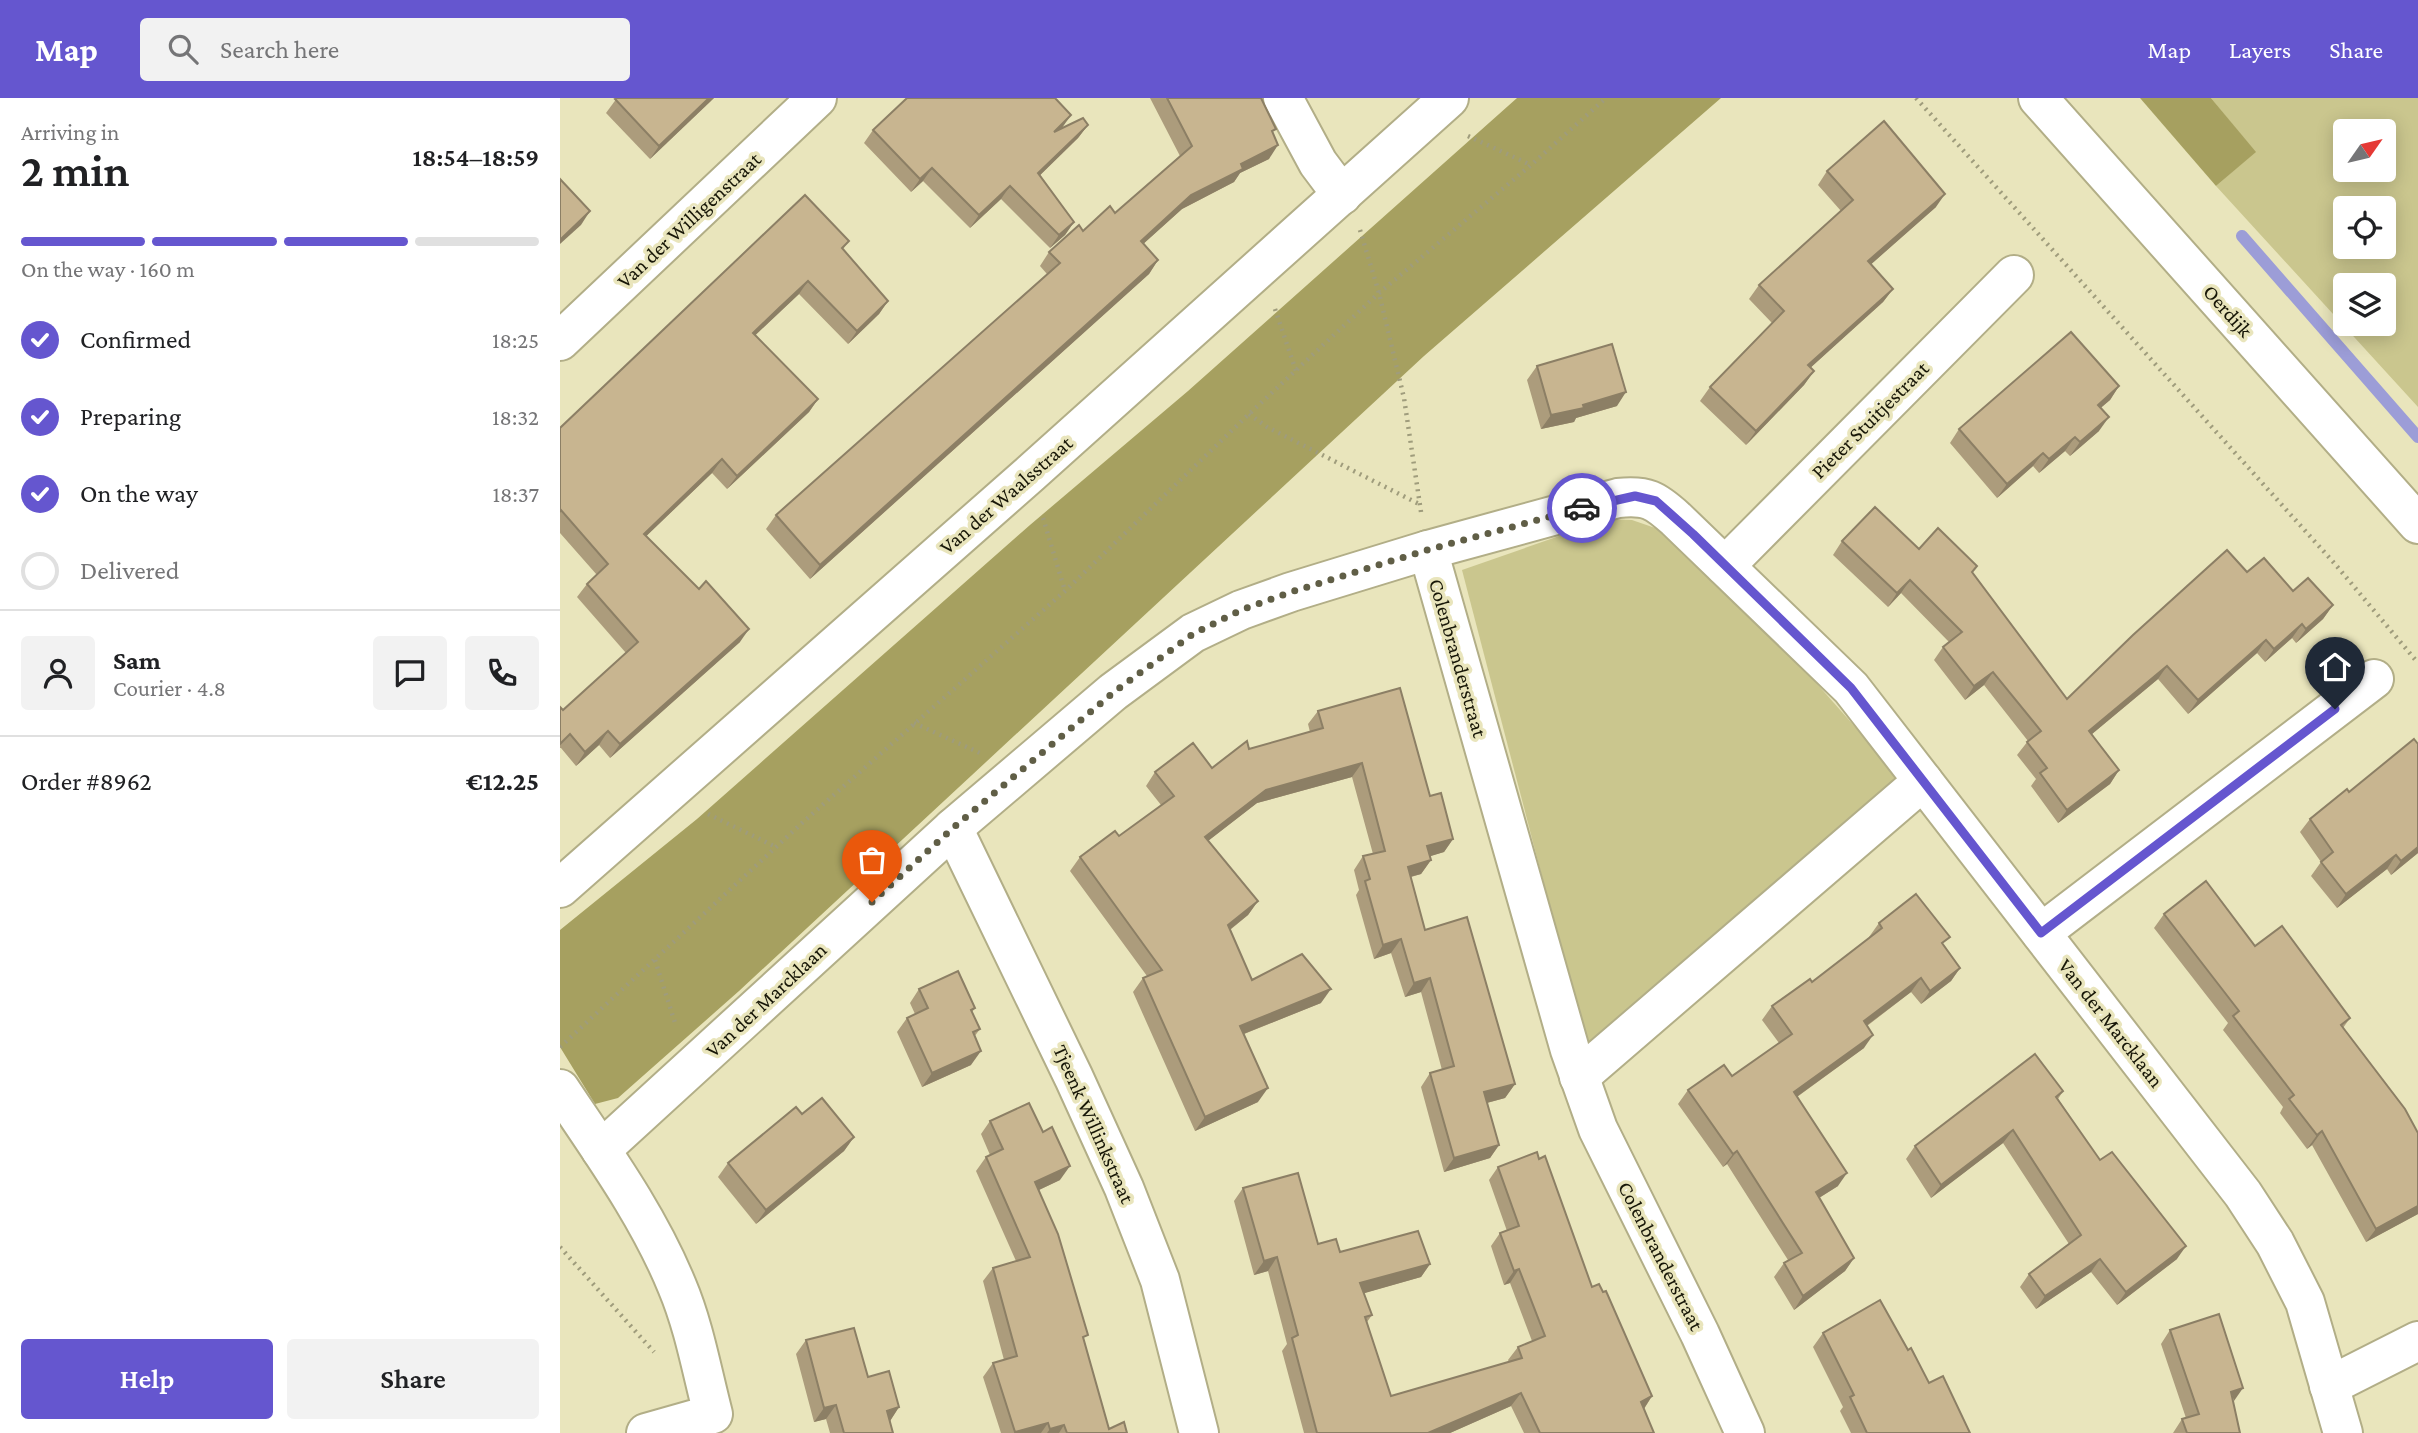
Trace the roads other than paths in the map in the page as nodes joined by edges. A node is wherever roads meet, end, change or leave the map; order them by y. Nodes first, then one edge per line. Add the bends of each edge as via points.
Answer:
1 (817, 98) edge
2 (1283, 98) edge
3 (2038, 98) edge
4 (1438, 108) edge
5 (1342, 195) junction
6 (2014, 275) dead end
7 (560, 341) edge
8 (2418, 524) edge
9 (1427, 550) junction
10 (1725, 566) junction
11 (2374, 679) dead end
12 (1923, 781) junction
13 (953, 828) junction
14 (560, 888) edge
15 (2041, 933) junction
16 (1579, 1077) junction
17 (560, 1089) edge
18 (601, 1150) junction
19 (2418, 1341) edge
20 (2329, 1386) junction
21 (715, 1424) edge
22 (646, 1433) edge
23 (1199, 1433) edge
24 (1745, 1433) edge
25 (2343, 1433) edge

1 - 7 street, Van der Willigenstraat
2 - 5 street via 1318,163
3 - 8 street, Oerdijk
4 - 5 street, Van der Waalsstraat
5 - 14 street, Van der Waalsstraat
6 - 10 street, Pieter Stuitjestraat
9 - 10 street, Van der Marcklaan via 1635,496 1656,501
9 - 13 street, Van der Marcklaan via 1291,592 1193,634 1114,692
9 - 16 street, Colenbranderstraat
10 - 12 street, Van der Marcklaan via 1851,688
11 - 15 street
12 - 15 street, Van der Marcklaan
12 - 16 street
13 - 18 street, Van der Marcklaan
13 - 23 street, Tjeenk Willinkstraat via 1124,1188 1160,1280
15 - 20 street, Van der Marcklaan via 2243,1194 2275,1243 2305,1302
16 - 24 street, Colenbranderstraat via 1598,1129
17 - 18 street
18 - 21 street via 678,1287
19 - 20 street
20 - 25 street, Van der Marcklaan
21 - 22 street

